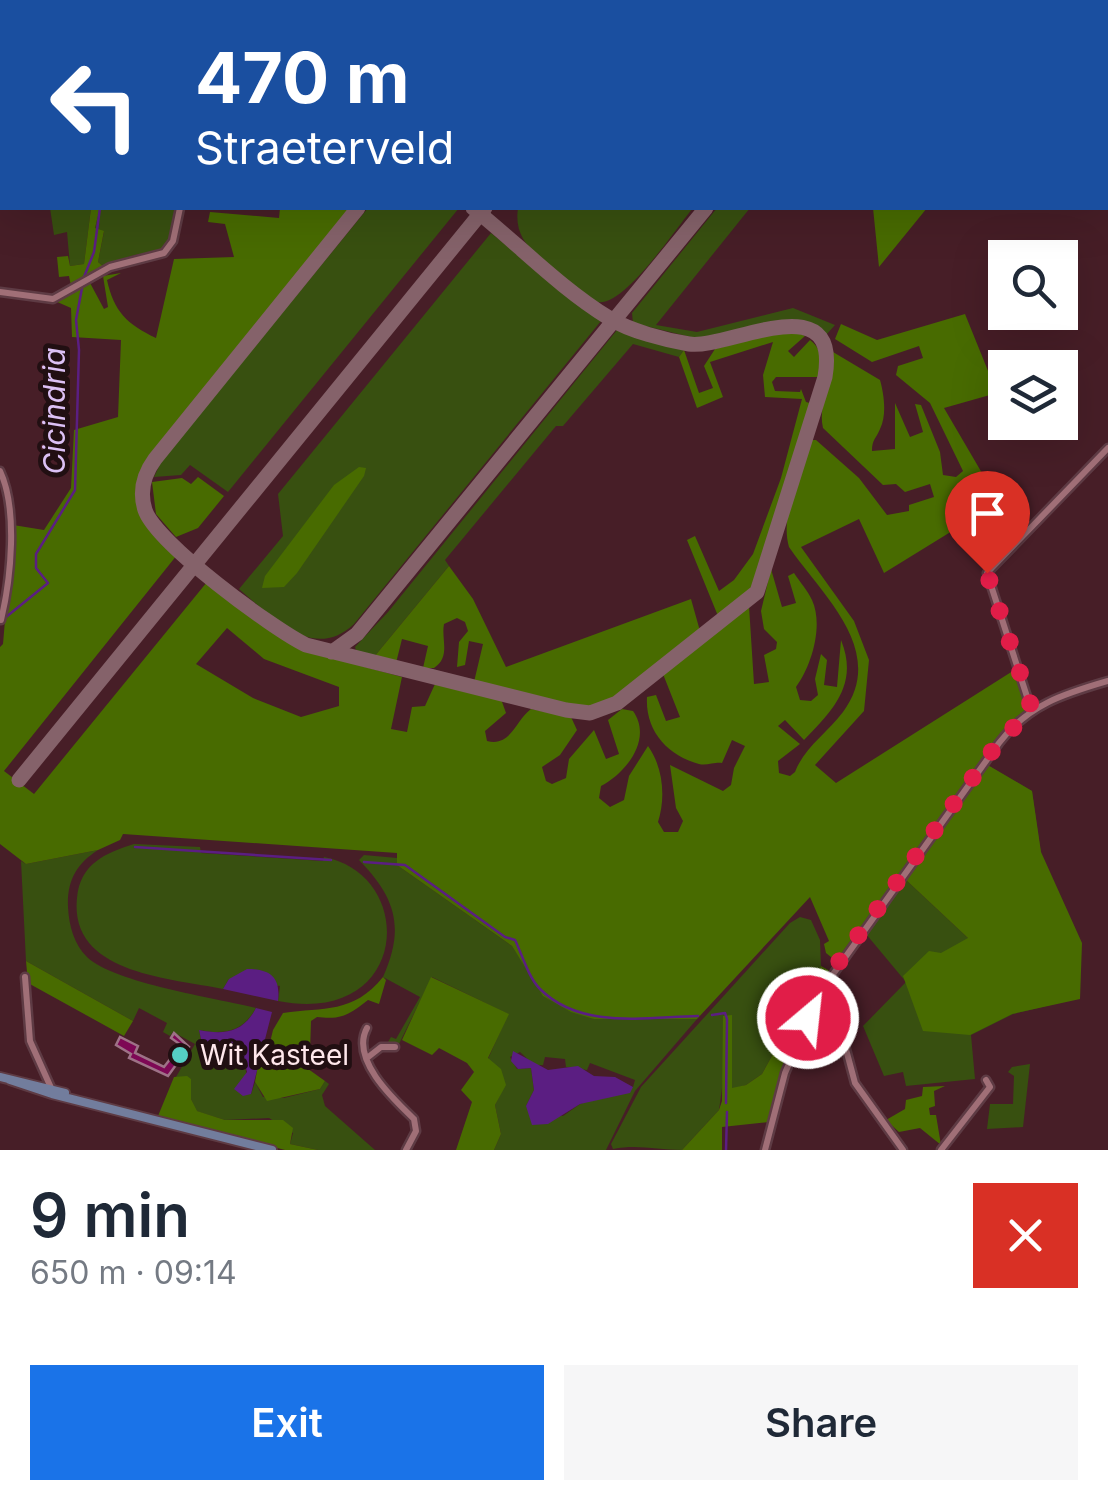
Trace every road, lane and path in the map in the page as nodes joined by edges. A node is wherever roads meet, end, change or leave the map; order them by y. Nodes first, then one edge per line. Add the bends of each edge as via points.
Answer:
1 (180, 210) edge
2 (0, 292) edge
3 (1108, 448) edge
4 (0, 471) edge
5 (0, 620) edge
6 (1108, 681) edge
7 (1032, 709) junction
8 (25, 977) dead end
9 (827, 981) junction
10 (367, 1028) dead end
11 (395, 1047) dead end
12 (367, 1058) junction
13 (0, 1077) edge
14 (986, 1080) dead end
15 (52, 1091) junction
16 (272, 1150) edge
17 (406, 1150) edge
18 (764, 1150) edge
19 (903, 1150) edge
20 (942, 1150) edge

1 - 2 street via 164,252 110,267 53,299
3 - 7 street via 987,573
4 - 5 street via 11,524
6 - 7 street
7 - 9 street via 998,743
8 - 15 street via 30,1041
9 - 18 street via 785,1073
9 - 19 street via 855,1083
10 - 12 street via 360,1044
11 - 12 street via 381,1047
12 - 17 street via 393,1101 414,1120
13 - 15 main road
14 - 20 street via 990,1086
15 - 16 main road

